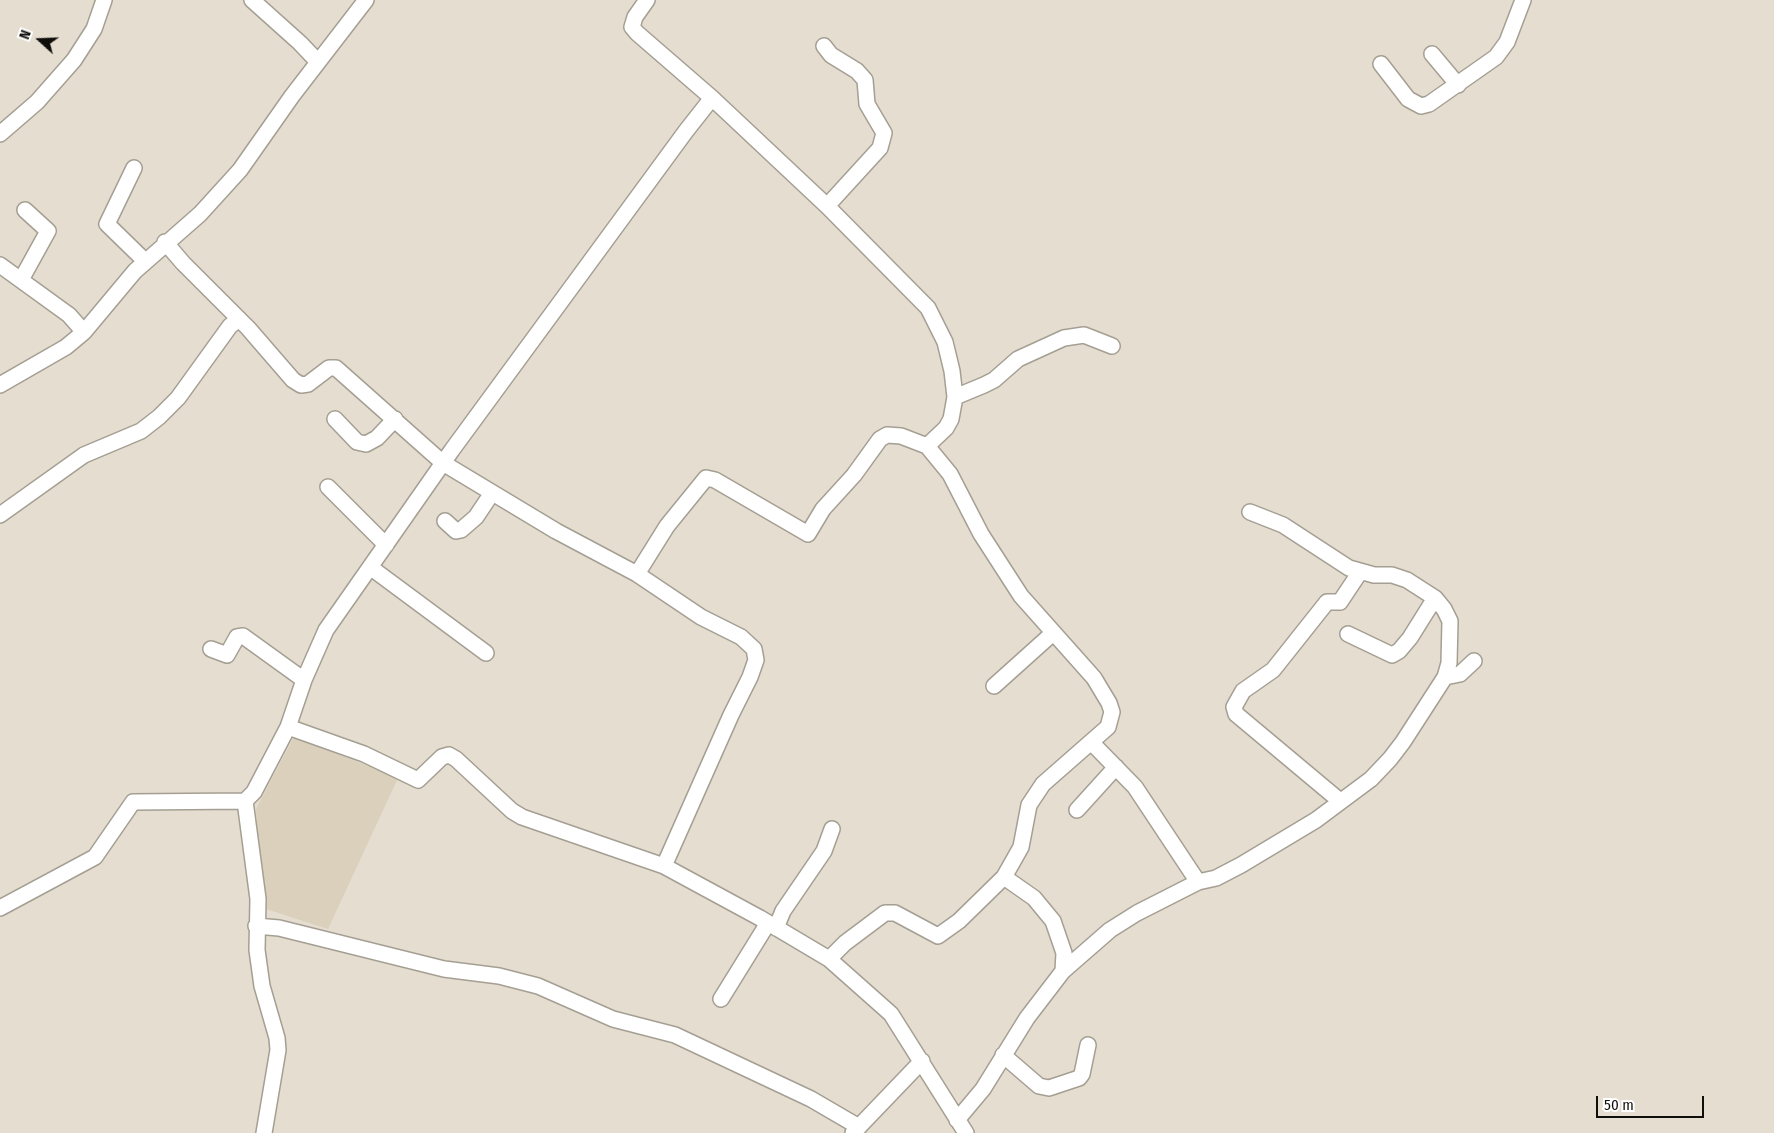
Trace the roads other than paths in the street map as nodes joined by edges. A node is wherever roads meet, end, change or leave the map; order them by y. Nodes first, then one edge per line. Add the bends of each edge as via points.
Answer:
1 (252, 0) edge
2 (366, 0) edge
3 (647, 0) edge
4 (1523, 0) edge
5 (102, 1) edge
6 (824, 46) dead end
7 (1432, 54) dead end
8 (318, 62) junction
9 (1381, 64) dead end
10 (1458, 85) junction
11 (712, 98) junction
12 (2, 131) edge
13 (134, 168) dead end
14 (827, 206) junction
15 (26, 210) dead end
16 (166, 242) junction
17 (145, 261) junction
18 (0, 265) edge
19 (21, 280) junction
20 (239, 319) junction
21 (84, 332) junction
22 (1112, 346) dead end
23 (0, 385) edge
24 (955, 397) junction
25 (335, 419) dead end
26 (395, 419) junction
27 (927, 446) junction
28 (443, 463) junction
29 (328, 487) dead end
30 (492, 493) junction
31 (1250, 512) dead end
32 (0, 516) edge
33 (445, 521) dead end
34 (386, 544) junction
35 (370, 567) junction
36 (1360, 572) junction
37 (637, 574) junction
38 (1435, 598) junction
39 (1053, 633) junction
40 (1348, 634) dead end
41 (211, 649) dead end
42 (486, 653) dead end
43 (1474, 661) dead end
44 (1445, 677) junction
45 (304, 680) junction
46 (994, 686) dead end
47 (288, 727) junction
48 (1092, 743) junction
49 (1116, 767) junction
50 (245, 801) junction
51 (1340, 801) junction
52 (1077, 810) dead end
53 (832, 829) dead end
54 (664, 866) junction
55 (1004, 877) junction
56 (1198, 882) junction
57 (0, 908) edge
58 (256, 926) junction
59 (772, 926) junction
60 (829, 958) junction
61 (1063, 971) junction
62 (721, 999) dead end
63 (1088, 1044) dead end
64 (1003, 1055) junction
65 (922, 1061) junction
66 (957, 1120) junction
67 (856, 1130) edge
68 (264, 1133) edge
69 (966, 1133) edge

1 - 8 street
2 - 8 street
3 - 11 street via 632,27
4 - 10 street via 1496,58
5 - 12 street via 94,29 74,60 37,102
6 - 14 street via 865,80 867,104 884,133 880,148
7 - 10 street
8 - 16 street via 240,170 200,214
9 - 10 street via 1408,99 1421,106
11 - 14 street
11 - 28 street
13 - 17 street via 107,224
14 - 24 street via 928,308 944,342
15 - 19 street via 48,231
16 - 17 street
16 - 20 street
17 - 21 street
18 - 19 street
19 - 21 street via 69,315
20 - 26 street via 293,380 301,385 308,384 328,368 336,368
20 - 32 street via 230,326 178,398 141,431 84,455
21 - 23 street via 66,347
22 - 24 street via 1084,335 1064,338 1018,358 994,380
24 - 27 street via 946,428
25 - 26 street via 357,442 366,444 377,438
26 - 28 street
27 - 37 street via 901,436 883,436 854,476 823,509 808,534 715,480 706,478 667,526
27 - 39 street via 950,474 992,552 1022,596
28 - 30 street
28 - 34 street
29 - 34 street
30 - 33 street via 476,517 461,530 456,531
30 - 37 street
31 - 36 street via 1283,525
34 - 35 street
35 - 42 street
35 - 45 street via 326,630
36 - 38 street via 1407,580
36 - 51 street via 1340,602 1327,602 1273,670 1243,691 1234,707 1236,714
37 - 54 street via 701,616 741,637 754,649 756,660
38 - 40 street via 1410,638 1392,655
38 - 44 street via 1450,621 1449,662
39 - 46 street
39 - 48 street via 1094,678 1109,703 1112,712 1108,727
41 - 45 street via 227,654 237,637 243,636
43 - 44 street via 1460,674
44 - 51 street via 1390,760
45 - 47 street
47 - 50 street via 254,792
47 - 54 street via 364,754 418,780 442,757 449,755 512,811
48 - 49 street
48 - 55 street via 1042,784 1034,795 1021,846
49 - 52 street
49 - 56 street via 1135,787
50 - 57 street via 133,802 95,857
50 - 58 street via 258,899
51 - 56 street via 1310,824 1241,865 1216,878
53 - 59 street via 824,851
54 - 59 street
55 - 60 street via 940,936 895,914 885,913
55 - 61 street via 1034,898 1053,920 1064,953
56 - 61 street via 1110,930
58 - 67 street via 279,928 444,969 499,976 538,986 612,1019 675,1035 811,1099
58 - 68 street via 262,986 278,1050
59 - 60 street
59 - 62 street
60 - 65 street via 891,1014
61 - 64 street
63 - 64 street via 1079,1078 1049,1088 1039,1086
64 - 66 street via 983,1089
65 - 66 street
65 - 67 street
66 - 69 street

